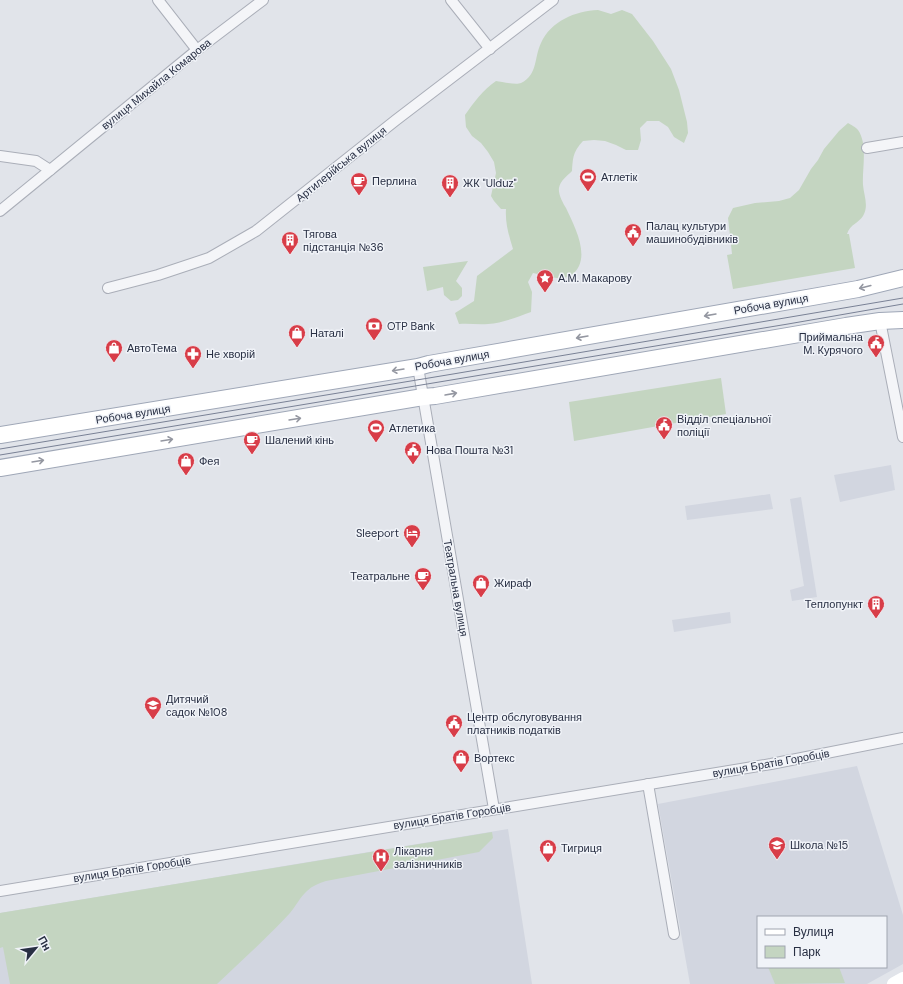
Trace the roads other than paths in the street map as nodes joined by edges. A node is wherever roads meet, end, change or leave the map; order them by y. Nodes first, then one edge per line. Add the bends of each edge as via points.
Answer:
1 (158, 0) edge
2 (263, 0) edge
3 (451, 0) edge
4 (553, 0) edge
5 (490, 49) junction
6 (197, 50) junction
7 (903, 142) edge
8 (867, 148) dead end
9 (0, 156) edge
10 (50, 170) junction
11 (0, 211) edge
12 (903, 278) edge
13 (108, 288) dead end
14 (903, 320) edge
15 (880, 321) junction
16 (418, 367) junction
17 (423, 397) junction
18 (0, 436) edge
19 (903, 437) edge
20 (0, 468) edge
21 (903, 738) edge
22 (648, 784) junction
23 (494, 809) junction
24 (0, 891) edge
25 (674, 934) dead end
26 (903, 979) edge
27 (894, 984) edge

1 - 6 street
2 - 6 street, вулиця Михайла Комарова
3 - 5 street
4 - 5 street, Артилерійська вулиця
5 - 13 street, Артилерійська вулиця via 256,231 209,258
6 - 10 street, вулиця Михайла Комарова
7 - 8 street
9 - 10 street via 36,161
10 - 11 street, вулиця Михайла Комарова
12 -> 16 main road, Робоча вулиця via 858,289
14 - 15 main road
17 -> 15 main road
15 - 19 street
16 - 17 street, Театральна вулиця
16 -> 18 main road, Робоча вулиця
20 -> 17 main road
17 - 23 street, Театральна вулиця
21 - 22 street, вулиця Братів Горобців via 771,764
22 - 23 street, вулиця Братів Горобців
22 - 25 street
23 - 24 street, вулиця Братів Горобців
26 - 27 street

